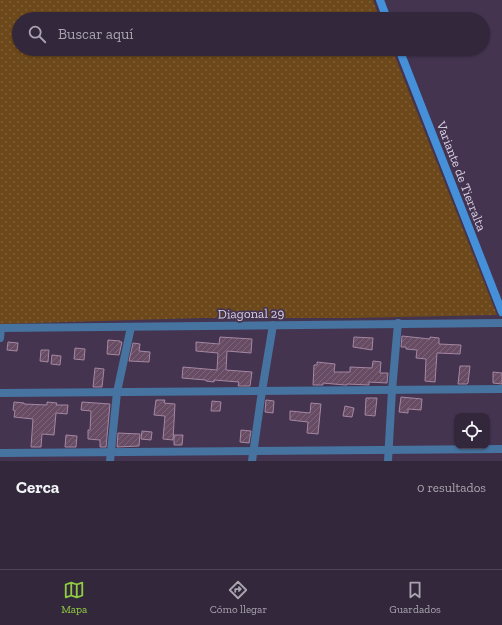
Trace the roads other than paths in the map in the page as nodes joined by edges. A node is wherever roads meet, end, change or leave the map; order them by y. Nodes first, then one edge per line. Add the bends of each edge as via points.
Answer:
1 (380, 0) edge
2 (384, 12) edge
3 (402, 56) edge
4 (502, 312) edge
5 (398, 323) junction
6 (502, 323) edge
7 (273, 325) junction
8 (130, 327) junction
9 (1, 328) edge
10 (0, 338) edge
11 (502, 389) edge
12 (392, 390) junction
13 (262, 391) junction
14 (117, 392) junction
15 (0, 393) edge
16 (502, 448) edge
17 (388, 449) junction
18 (253, 451) junction
19 (111, 452) junction
20 (0, 453) edge
21 (110, 461) edge
22 (252, 461) edge
23 (388, 461) edge

1 - 2 main road
3 - 4 main road, Variante de Tierralta
5 - 6 street, Diagonal 29
5 - 7 street, Diagonal 29
5 - 12 street
7 - 8 street, Diagonal 29
7 - 13 street
8 - 9 street, Diagonal 29
8 - 14 street
9 - 10 street
11 - 12 street
12 - 13 street
12 - 17 street
13 - 14 street
13 - 18 street
14 - 15 street
14 - 19 street
16 - 17 street
17 - 18 street
17 - 23 street
18 - 19 street
18 - 22 street
19 - 20 street
19 - 21 street

